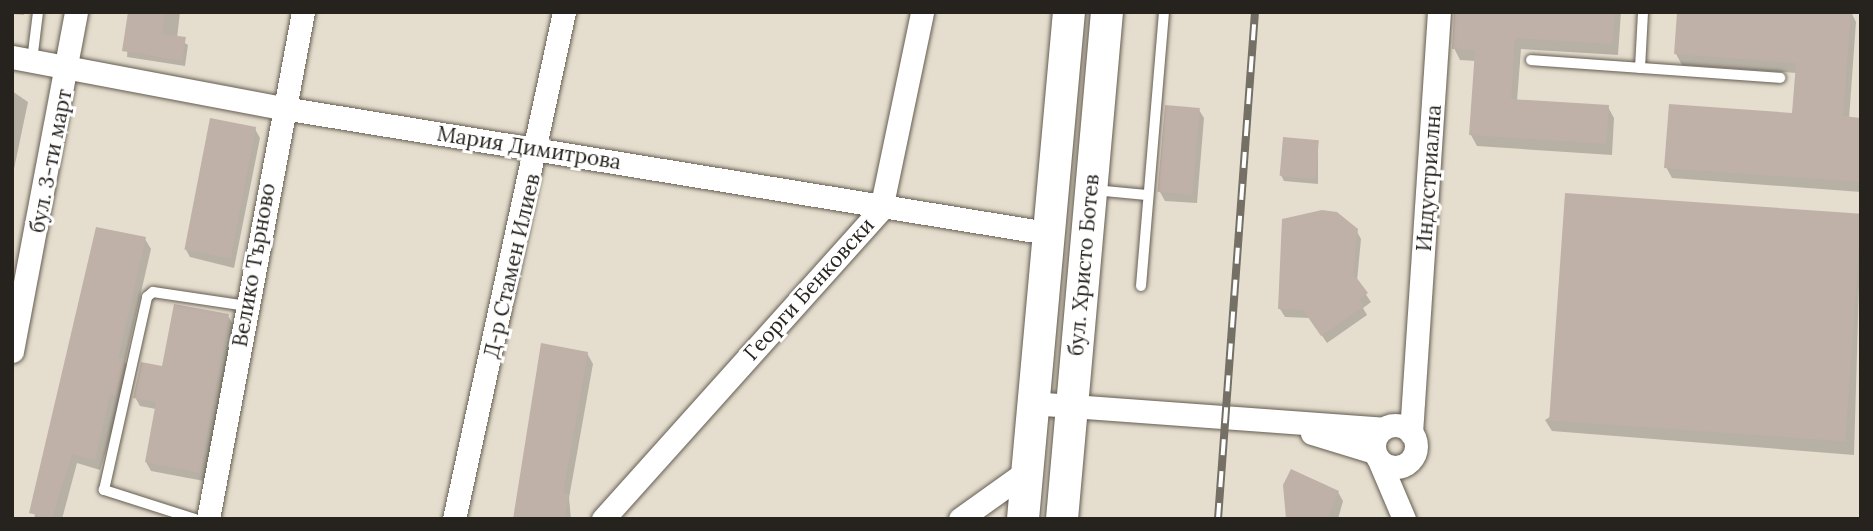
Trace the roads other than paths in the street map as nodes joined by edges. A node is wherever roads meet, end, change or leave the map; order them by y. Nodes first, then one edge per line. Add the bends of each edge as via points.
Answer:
1 (38, 12) edge
2 (76, 12) edge
3 (303, 12) edge
4 (564, 12) edge
5 (922, 12) edge
6 (1069, 12) edge
7 (1107, 12) edge
8 (1164, 12) edge
9 (1439, 12) edge
10 (1643, 12) edge
11 (22, 59) edge
12 (1531, 61) dead end
13 (1640, 68) junction
14 (69, 69) junction
15 (1780, 78) dead end
16 (283, 108) junction
17 (538, 149) junction
18 (1091, 189) junction
19 (1147, 195) junction
20 (881, 209) junction
21 (1047, 233) junction
22 (1141, 286) dead end
23 (247, 306) junction
24 (15, 325) edge
25 (12, 351) edge
26 (1032, 402) junction
27 (1071, 405) junction
28 (1269, 420) junction
29 (1395, 429) junction
30 (1377, 456) junction
31 (1412, 459) junction
32 (1027, 471) junction
33 (195, 519) edge
34 (208, 519) edge
35 (454, 519) edge
36 (603, 519) edge
37 (960, 519) edge
38 (1023, 519) edge
39 (1062, 519) edge
40 (1405, 519) edge

1 - 11 lane
2 - 14 street, бул. 3-ти март
3 - 16 street, Велико Търново
4 - 17 street, Д-р Стамен Илиев
5 - 20 street, Георги Бенковски
6 - 21 main road, бул. Христо Ботев
7 - 18 main road, бул. Христо Ботев
8 - 19 lane
9 - 29 street, Индустриална via 1418,343
10 - 13 lane
11 - 14 street, Мария Димитрова
12 - 13 lane
13 - 15 lane
14 - 16 street, Мария Димитрова
14 - 24 street, бул. 3-ти март
16 - 17 street, Мария Димитрова
16 - 23 street, Велико Търново
17 - 20 street, Мария Димитрова
17 - 35 street, Д-р Стамен Илиев
18 - 19 lane
18 - 27 main road, бул. Христо Ботев
19 - 22 lane
20 - 21 street, Мария Димитрова
20 - 36 street, Георги Бенковски
21 - 26 main road, бул. Христо Ботев
23 - 33 lane via 153,292 147,297 104,490
23 - 34 street, Велико Търново
24 - 25 street, бул. 3-ти март
26 - 27 street
26 - 32 main road, бул. Христо Ботев
27 - 28 street
27 - 39 main road, бул. Христо Ботев
28 - 29 street
28 - 30 street
29 - 30 street
29 - 31 street
30 - 31 street via 1396,468
30 - 40 street
31 - 40 street
32 - 37 street
32 - 38 main road, бул. Христо Ботев

